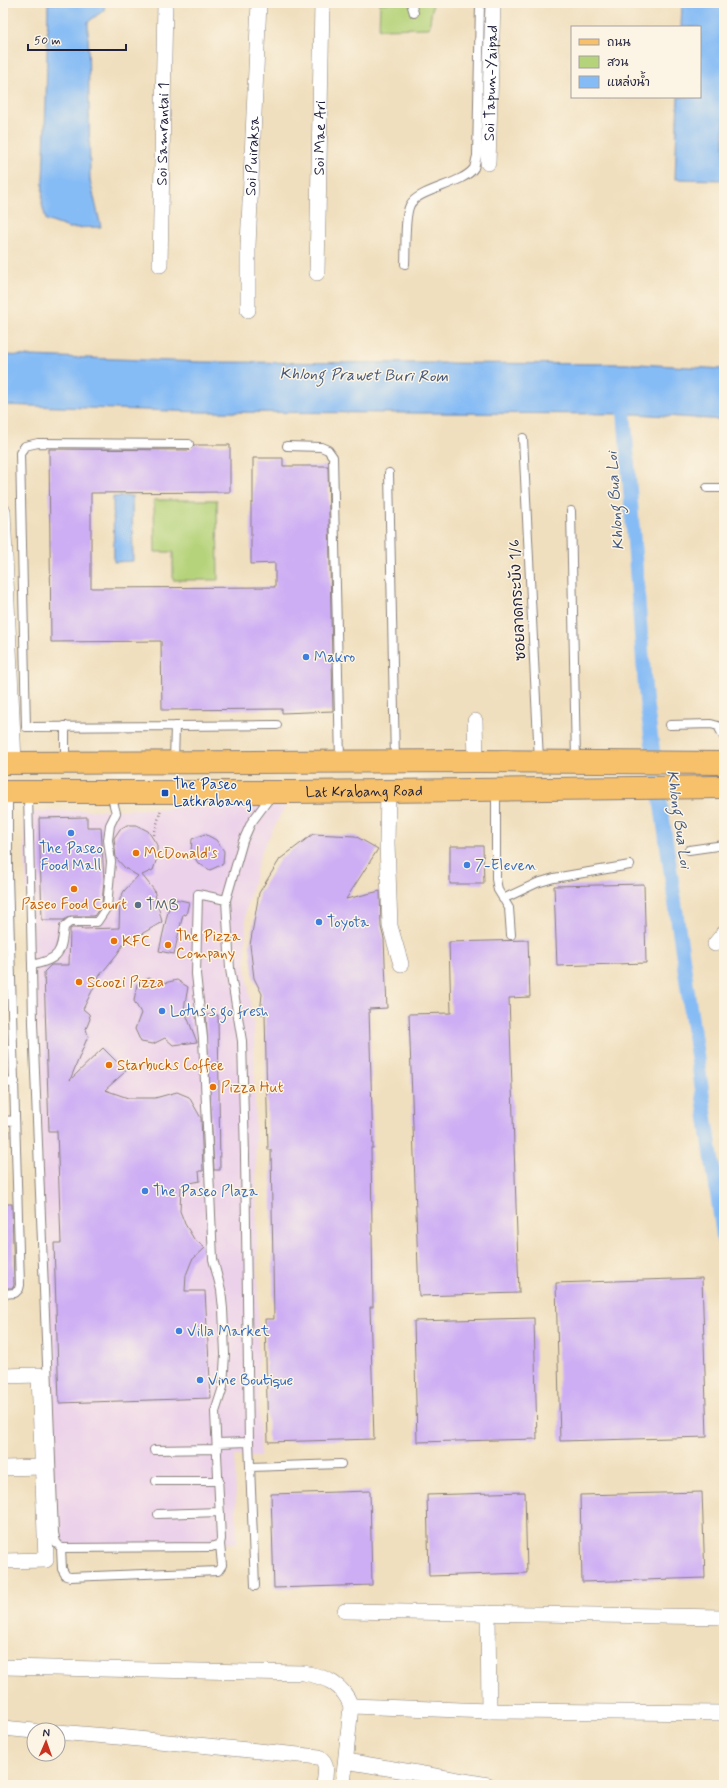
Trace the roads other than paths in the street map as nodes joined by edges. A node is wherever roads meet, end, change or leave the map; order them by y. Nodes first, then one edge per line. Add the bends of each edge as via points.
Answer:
1 (165, 3) edge
2 (259, 3) edge
3 (322, 3) edge
4 (410, 3) edge
5 (480, 3) edge
6 (494, 3) edge
7 (414, 13) dead end
8 (488, 163) dead end
9 (405, 264) dead end
10 (160, 265) dead end
11 (317, 273) dead end
12 (248, 310) dead end
13 (523, 438) dead end
14 (188, 444) dead end
15 (287, 446) dead end
16 (389, 473) dead end
17 (707, 488) dead end
18 (724, 488) edge
19 (3, 511) edge
20 (571, 511) dead end
21 (475, 721) dead end
22 (277, 725) dead end
23 (670, 725) dead end
24 (65, 726) junction
25 (175, 726) junction
26 (724, 737) edge
27 (476, 761) junction
28 (174, 762) junction
29 (539, 762) junction
30 (576, 762) junction
31 (8, 763) edge
32 (66, 763) junction
33 (265, 763) junction
34 (340, 763) junction
35 (395, 763) junction
36 (720, 763) edge
37 (724, 786) edge
38 (496, 790) junction
39 (110, 791) junction
40 (388, 791) junction
41 (13, 792) edge
42 (268, 792) junction
43 (724, 845) edge
44 (689, 850) dead end
45 (6, 852) edge
46 (630, 865) dead end
47 (6, 876) edge
48 (503, 899) junction
49 (226, 900) junction
50 (511, 935) dead end
51 (401, 964) dead end
52 (32, 965) junction
53 (15, 1082) junction
54 (3, 1083) edge
55 (15, 1120) junction
56 (3, 1121) edge
57 (3, 1294) edge
58 (3, 1376) edge
59 (249, 1442) junction
60 (218, 1446) junction
61 (154, 1450) dead end
62 (341, 1464) dead end
63 (42, 1466) junction
64 (250, 1467) junction
65 (3, 1468) edge
66 (156, 1481) dead end
67 (219, 1481) junction
68 (220, 1512) junction
69 (158, 1514) dead end
70 (220, 1544) junction
71 (61, 1548) junction
72 (3, 1561) edge
73 (255, 1586) dead end
74 (344, 1611) dead end
75 (488, 1613) junction
76 (724, 1617) edge
77 (3, 1667) edge
78 (351, 1706) junction
79 (488, 1711) junction
80 (724, 1713) edge
81 (3, 1728) edge
82 (26, 1730) edge
83 (66, 1733) edge
84 (346, 1761) junction
85 (324, 1785) edge
86 (343, 1785) edge
87 (488, 1785) edge

1 - 10 street, Soi Samrantai 1
2 - 12 street, Soi Puiraksa via 248,246
3 - 11 street, Soi Mae Ari
4 - 7 lane
5 - 9 lane via 474,168 466,175 410,204
6 - 8 street, Soi Tapun-Yaipad
13 - 29 lane, ซอยลาดกระบัง 1/6
14 - 24 lane via 38,443 25,446 20,453 26,727
15 - 34 lane via 321,447 328,450 333,457
16 - 35 lane
17 - 18 lane
19 - 31 street
20 - 30 lane
21 - 27 street
22 - 25 lane
23 - 26 lane via 711,724 718,726
24 - 25 lane
24 - 32 lane
25 - 28 lane
27 - 29 main road, Lat Krabang Road
27 - 35 main road, Lat Krabang Road
28 - 32 main road, Lat Krabang Road
28 - 33 main road, Lat Krabang Road
29 - 30 main road, Lat Krabang Road
30 - 36 main road, Lat Krabang Road
31 - 32 main road, Lat Krabang Road
33 - 34 main road, Lat Krabang Road
33 - 42 main road
34 - 35 main road, Lat Krabang Road
37 - 38 main road, Lat Krabang Road
38 - 40 main road, Lat Krabang Road
38 - 48 lane via 496,879
39 - 41 main road, Lat Krabang Road
39 - 42 main road, Lat Krabang Road
39 - 52 lane via 116,813 110,825 108,840 111,862 107,907 97,922 70,922 64,927 61,949 57,956
40 - 42 main road, Lat Krabang Road
40 - 51 street via 390,926
41 - 45 lane
41 - 52 lane
42 - 49 lane via 268,800 251,823 243,841
43 - 44 lane
45 - 47 lane
46 - 48 lane via 554,878
47 - 53 lane
48 - 50 lane via 509,908
49 - 59 lane via 230,968 242,1041
49 - 60 lane via 198,894 196,974 203,1038 213,1259 223,1309 224,1375 215,1412
52 - 71 lane via 54,1533
53 - 54 lane
53 - 55 lane
55 - 56 lane
55 - 57 lane via 20,1285 15,1293
58 - 63 street via 39,1375
59 - 60 lane
59 - 64 lane
60 - 61 lane
60 - 67 lane
62 - 64 lane
63 - 65 street
63 - 72 street via 46,1560
64 - 73 lane
66 - 67 lane
67 - 68 lane
68 - 69 lane
68 - 70 lane
70 - 71 lane via 210,1547
70 - 71 lane via 222,1565 218,1571 70,1576 66,1576 62,1569
74 - 75 street
75 - 76 street
75 - 79 street
77 - 78 street via 304,1673 330,1680 341,1688
78 - 79 street
78 - 84 street
79 - 80 street
81 - 82 street
83 - 85 street via 318,1757 326,1766
84 - 86 street
84 - 87 street

